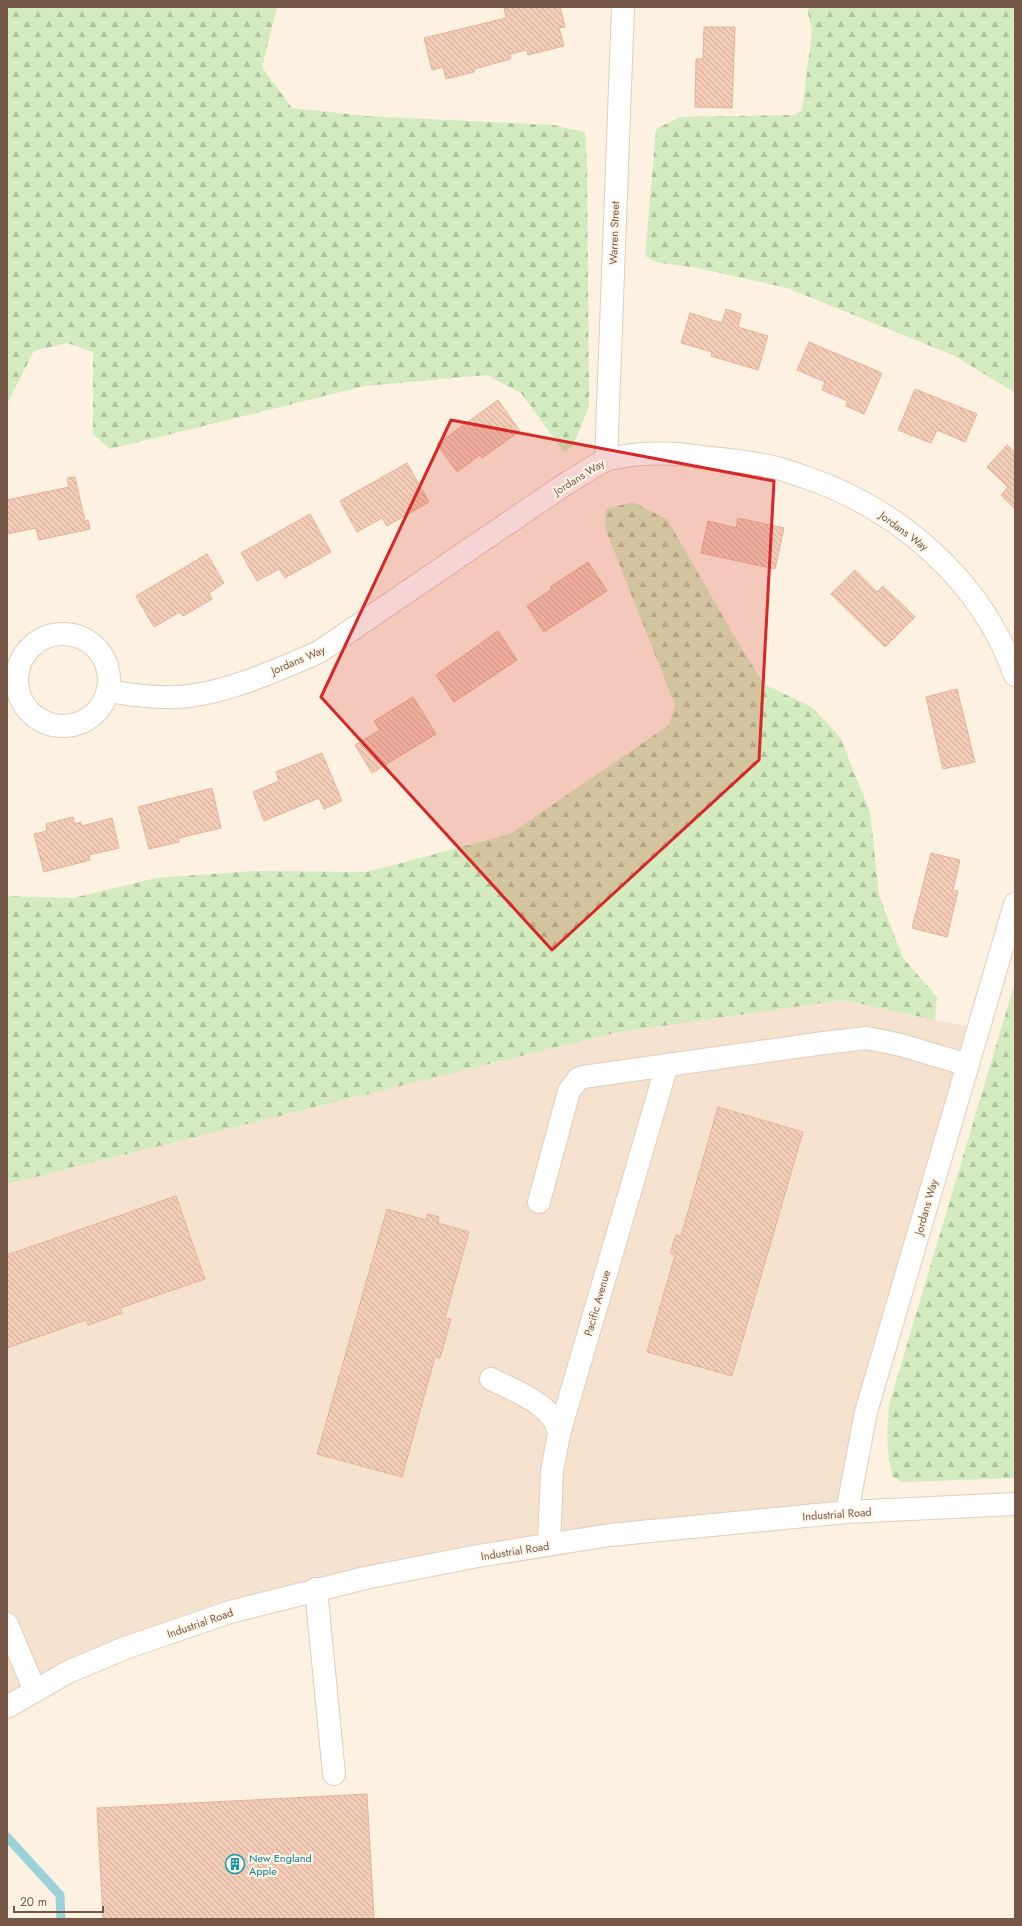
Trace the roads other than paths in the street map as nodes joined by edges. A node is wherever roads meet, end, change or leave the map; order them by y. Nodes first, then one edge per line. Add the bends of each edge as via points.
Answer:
1 (623, 7) edge
2 (606, 460) junction
3 (1015, 675) edge
4 (108, 690) junction
5 (1015, 904) edge
6 (667, 1065) junction
7 (968, 1066) junction
8 (538, 1202) dead end
9 (491, 1379) dead end
10 (559, 1434) junction
11 (1015, 1504) edge
12 (847, 1512) junction
13 (549, 1545) junction
14 (316, 1589) junction
15 (7, 1624) edge
16 (35, 1691) junction
17 (7, 1707) edge
18 (334, 1774) dead end

1 - 2 street, Warren Street
2 - 3 street, Jordans Way via 663,452 738,461 774,467 826,484 852,496 897,523 936,556 959,580 979,606
2 - 4 street, Jordans Way via 319,652 208,692 179,697 153,697
4 - 4 street via 106,662 88,640 75,635 59,634 43,638 24,656 17,676 18,692 25,706 36,718 51,724 67,726 93,715 102,704
5 - 7 street, Jordans Way
6 - 7 street via 867,1038 901,1045
6 - 8 street via 584,1077 572,1085
6 - 10 street, Pacific Avenue
7 - 12 street, Jordans Way via 866,1412
9 - 10 street via 527,1397 547,1411 558,1426
10 - 13 street, Pacific Avenue via 552,1471
11 - 12 street, Industrial Road
12 - 13 street, Industrial Road via 610,1535
13 - 14 street, Industrial Road via 428,1565
14 - 16 street, Industrial Road via 230,1612 125,1648 68,1672
14 - 18 street
15 - 16 street
16 - 17 street, Industrial Road

